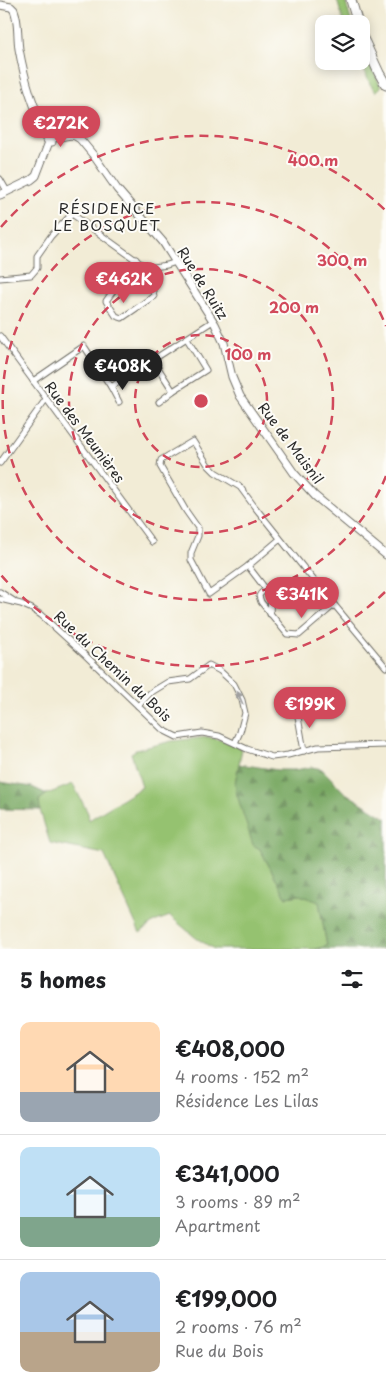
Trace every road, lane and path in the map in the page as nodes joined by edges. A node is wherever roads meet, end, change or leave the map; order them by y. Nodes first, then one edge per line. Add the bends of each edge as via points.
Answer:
1 (351, 0) edge
2 (13, 3) edge
3 (0, 5) edge
4 (355, 15) edge
5 (370, 54) edge
6 (386, 86) edge
7 (50, 139) junction
8 (0, 179) edge
9 (7, 191) junction
10 (0, 195) edge
11 (136, 259) junction
12 (176, 262) junction
13 (148, 268) junction
14 (0, 278) edge
15 (213, 321) junction
16 (0, 336) edge
17 (187, 338) junction
18 (153, 360) junction
19 (232, 377) joint
20 (33, 381) junction
21 (111, 387) junction
22 (173, 391) junction
23 (46, 399) junction
24 (119, 402) dead end
25 (159, 402) dead end
26 (0, 463) edge
27 (280, 539) junction
28 (152, 542) dead end
29 (386, 555) edge
30 (248, 566) junction
31 (267, 591) junction
32 (0, 592) edge
33 (0, 599) edge
34 (21, 604) junction
35 (334, 605) junction
36 (270, 614) junction
37 (386, 667) edge
38 (138, 706) junction
39 (297, 711) dead end
40 (235, 743) junction
41 (386, 745) edge
42 (304, 751) junction

1 - 4 main road
2 - 3 street
2 - 7 street via 27,86 37,116
5 - 6 main road
7 - 9 street via 36,176
7 - 12 street, Rue de Ruitz via 70,135 80,139
8 - 9 street
9 - 10 street
11 - 13 street
11 - 13 street via 106,301 116,316 122,318 154,296
11 - 14 street via 72,214 37,256 37,268 31,275
12 - 13 street
12 - 15 street, Rue de Ruitz
15 - 17 street
15 - 19 street, Rue de Ruitz via 224,343
16 - 20 street, Rue des Meunières
17 - 18 street
17 - 22 street via 206,370
18 - 21 street
18 - 22 street
19 - 29 street, Rue de Maisnil via 240,396 294,473 315,496
20 - 21 street via 84,346
20 - 23 street, Rue des Meunières
21 - 24 street
22 - 25 street
23 - 26 street
23 - 28 street, Rue des Meunières
27 - 30 street
27 - 30 street via 240,487 208,465 193,441 161,460 160,466 198,528 191,560 209,594
27 - 35 street
30 - 31 street
31 - 36 street via 271,596
31 - 36 street via 259,596
32 - 34 street
33 - 34 street, Rue du Chemin du Bois
34 - 38 street, Rue du Chemin du Bois via 41,615
35 - 36 street via 299,635 288,634
35 - 37 street
38 - 40 street, Rue du Chemin du Bois via 163,730 177,737 202,733
40 -> 38 street via 245,713 242,700 234,684 209,665 190,679 168,682 150,693
39 - 42 street
40 - 42 street, Rue du Chemin du Bois via 272,757
41 - 42 street, Rue du Chemin du Bois via 318,747

